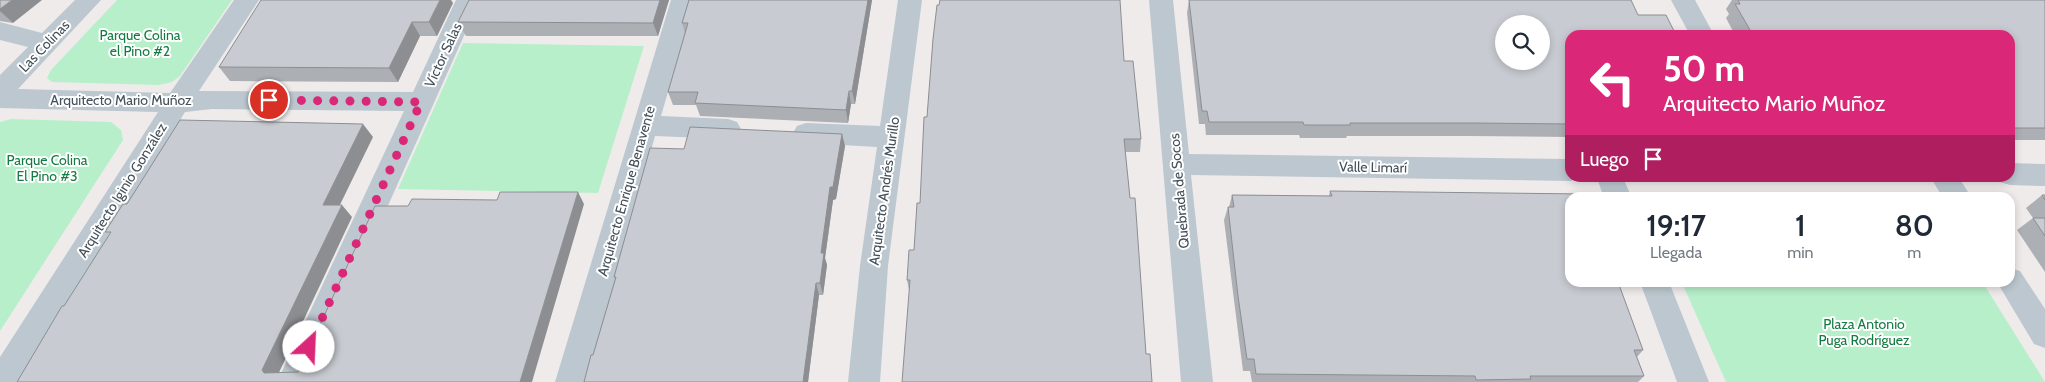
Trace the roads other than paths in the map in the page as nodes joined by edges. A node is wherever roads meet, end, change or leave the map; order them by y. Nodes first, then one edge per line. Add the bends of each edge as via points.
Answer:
1 (89, 0) edge
2 (247, 0) edge
3 (468, 0) edge
4 (683, 0) edge
5 (910, 0) edge
6 (1161, 0) edge
7 (1683, 0) edge
8 (1699, 30) edge
9 (0, 31) edge
10 (47, 43) junction
11 (0, 91) edge
12 (0, 98) edge
13 (421, 102) junction
14 (177, 103) junction
15 (645, 125) junction
16 (753, 130) edge
17 (783, 132) edge
18 (892, 137) junction
19 (1176, 164) junction
20 (1565, 170) edge
21 (2015, 174) edge
22 (2045, 175) edge
23 (1656, 287) edge
24 (2014, 287) edge
25 (2045, 335) edge
26 (1, 382) edge
27 (292, 382) edge
28 (571, 382) edge
29 (864, 382) edge
30 (1197, 382) edge
31 (1693, 382) edge

1 - 10 street, Las Colinas
2 - 14 street, Arquitecto Iginio González
3 - 13 street, Víctor Salas
4 - 15 street, Arquitecto Enrique Benavente
5 - 18 street, Arquitecto Andrés Murillo
6 - 19 street, Quebrada de Socos
7 - 8 street
9 - 10 street
10 - 11 street, Las Colinas
12 - 14 street, Arquitecto Mario Muñoz
13 - 14 street, Arquitecto Mario Muñoz via 212,99
13 - 27 street, Víctor Salas
14 - 26 street, Arquitecto Iginio González
15 - 16 street
15 - 28 street, Arquitecto Enrique Benavente
17 - 18 street
18 - 29 street, Arquitecto Andrés Murillo via 874,266
19 - 20 street, Valle Limarí
19 - 30 street, Quebrada de Socos
21 - 22 street
23 - 31 street
24 - 25 street

